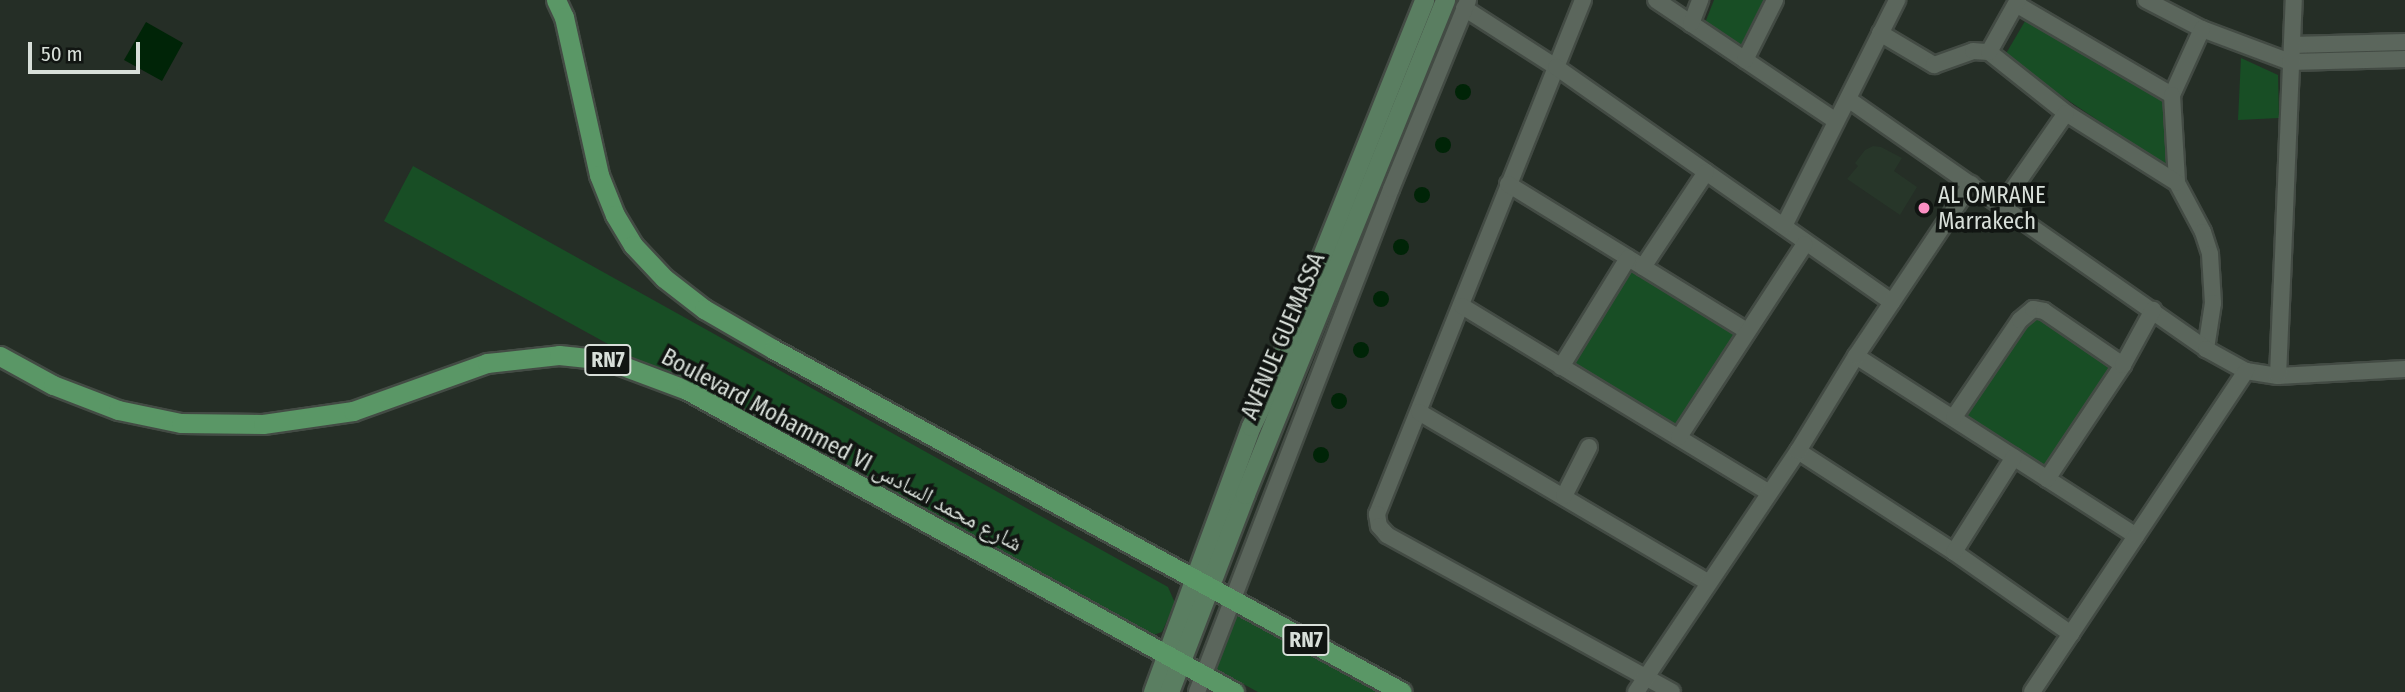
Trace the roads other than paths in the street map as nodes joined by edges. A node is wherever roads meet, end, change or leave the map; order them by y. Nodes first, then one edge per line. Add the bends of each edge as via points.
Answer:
1 (556, 0) edge
2 (1424, 0) edge
3 (1446, 0) edge
4 (1583, 0) edge
5 (1656, 0) edge
6 (1700, 0) edge
7 (1775, 0) edge
8 (1897, 0) edge
9 (2146, 0) edge
10 (2294, 0) edge
11 (2017, 2) edge
12 (1466, 4) edge
13 (1691, 24) junction
14 (2202, 29) junction
15 (1880, 33) junction
16 (2405, 42) edge
17 (2292, 45) junction
18 (1989, 52) junction
19 (2405, 59) edge
20 (1745, 60) junction
21 (2290, 62) junction
22 (1556, 67) junction
23 (2172, 95) junction
24 (1849, 99) junction
25 (2066, 113) junction
26 (1836, 121) junction
27 (1706, 172) junction
28 (2177, 183) junction
29 (1508, 184) junction
30 (1971, 184) junction
31 (2002, 205) junction
32 (1784, 226) junction
33 (1805, 244) junction
34 (1628, 258) junction
35 (1643, 267) junction
36 (1892, 302) junction
37 (1462, 306) junction
38 (2153, 310) junction
39 (1747, 331) junction
40 (2206, 349) junction
41 (0, 356) edge
42 (1856, 356) junction
43 (2123, 365) junction
44 (1560, 367) junction
45 (2405, 369) edge
46 (2246, 371) junction
47 (2278, 376) junction
48 (1419, 412) junction
49 (1954, 417) junction
50 (1679, 437) junction
51 (1589, 447) dead end
52 (1798, 451) junction
53 (2014, 457) junction
54 (2047, 479) junction
55 (1769, 493) junction
56 (1564, 496) junction
57 (2136, 536) junction
58 (1954, 552) junction
59 (1708, 582) junction
60 (1203, 584) junction
61 (1232, 600) junction
62 (2071, 634) junction
63 (1173, 660) junction
64 (1200, 684) edge
65 (1640, 685) edge
66 (1153, 692) edge
67 (1169, 692) edge
68 (1234, 692) edge
69 (1402, 692) edge
70 (1672, 692) edge
71 (2032, 692) edge

1 - 60 main road, RN7 via 564,17 599,175 633,245 664,278 704,309 773,349
2 - 60 main road, AVENUE GUEMASSA via 1251,426
3 - 60 main road, AVENUE GUEMASSA
4 - 22 street
5 - 13 street
6 - 13 street
7 - 20 street
8 - 15 street
9 - 14 street
10 - 17 street
11 - 18 street
11 - 23 street
12 - 22 street
12 - 61 street, AVENUE GUEMASSA
13 - 20 street
14 - 21 street
14 - 23 street
15 - 18 street via 1934,65 1973,51
15 - 24 street
16 - 17 street
17 - 21 street
18 - 25 street
19 - 21 street
20 - 26 street
21 - 47 street
22 - 27 street
22 - 29 street
23 - 28 street
24 - 26 street
24 - 30 street
25 - 28 street
25 - 31 street
26 - 32 street
27 - 32 street
27 - 35 street
28 - 40 street via 2210,254 2213,303
29 - 34 street
29 - 37 street
30 - 31 street
30 - 36 street
31 - 38 street
32 - 33 street
33 - 36 street
33 - 39 street
34 - 35 street
34 - 44 street
35 - 39 street
36 - 42 street
37 - 44 street
37 - 48 street
38 - 40 street
38 - 43 street
39 - 50 street
40 - 46 street
41 - 63 main road, Boulevard Mohammed VI شارع محمد السادس / RN7 via 53,385 118,410 181,423 250,424 353,411 487,363 559,355 607,360 687,390
42 - 49 street
42 - 52 street
43 - 49 street via 2044,311 2033,309 2020,320
43 - 54 street
44 - 50 street
45 - 47 street
46 - 47 street
46 - 57 street
48 - 56 street
48 - 65 street via 1377,514 1379,526 1387,535
49 - 53 street
50 - 55 street
51 - 56 street
52 - 55 street
52 - 58 street
53 - 54 street
53 - 58 street
54 - 57 street
55 - 59 street
56 - 59 street
57 - 62 street
58 - 62 street
59 - 65 street
60 - 61 main road, RN7
60 - 63 main road, AVENUE GUEMASSA
61 - 64 street, AVENUE GUEMASSA
61 - 69 main road, RN7
62 - 71 street
63 - 64 main road, Boulevard Mohammed VI شارع محمد السادس / RN7
63 - 66 main road, AVENUE GUEMASSA
63 - 67 main road, AVENUE GUEMASSA
64 - 68 main road, Boulevard Mohammed VI شارع محمد السادس / RN7
65 - 70 street

